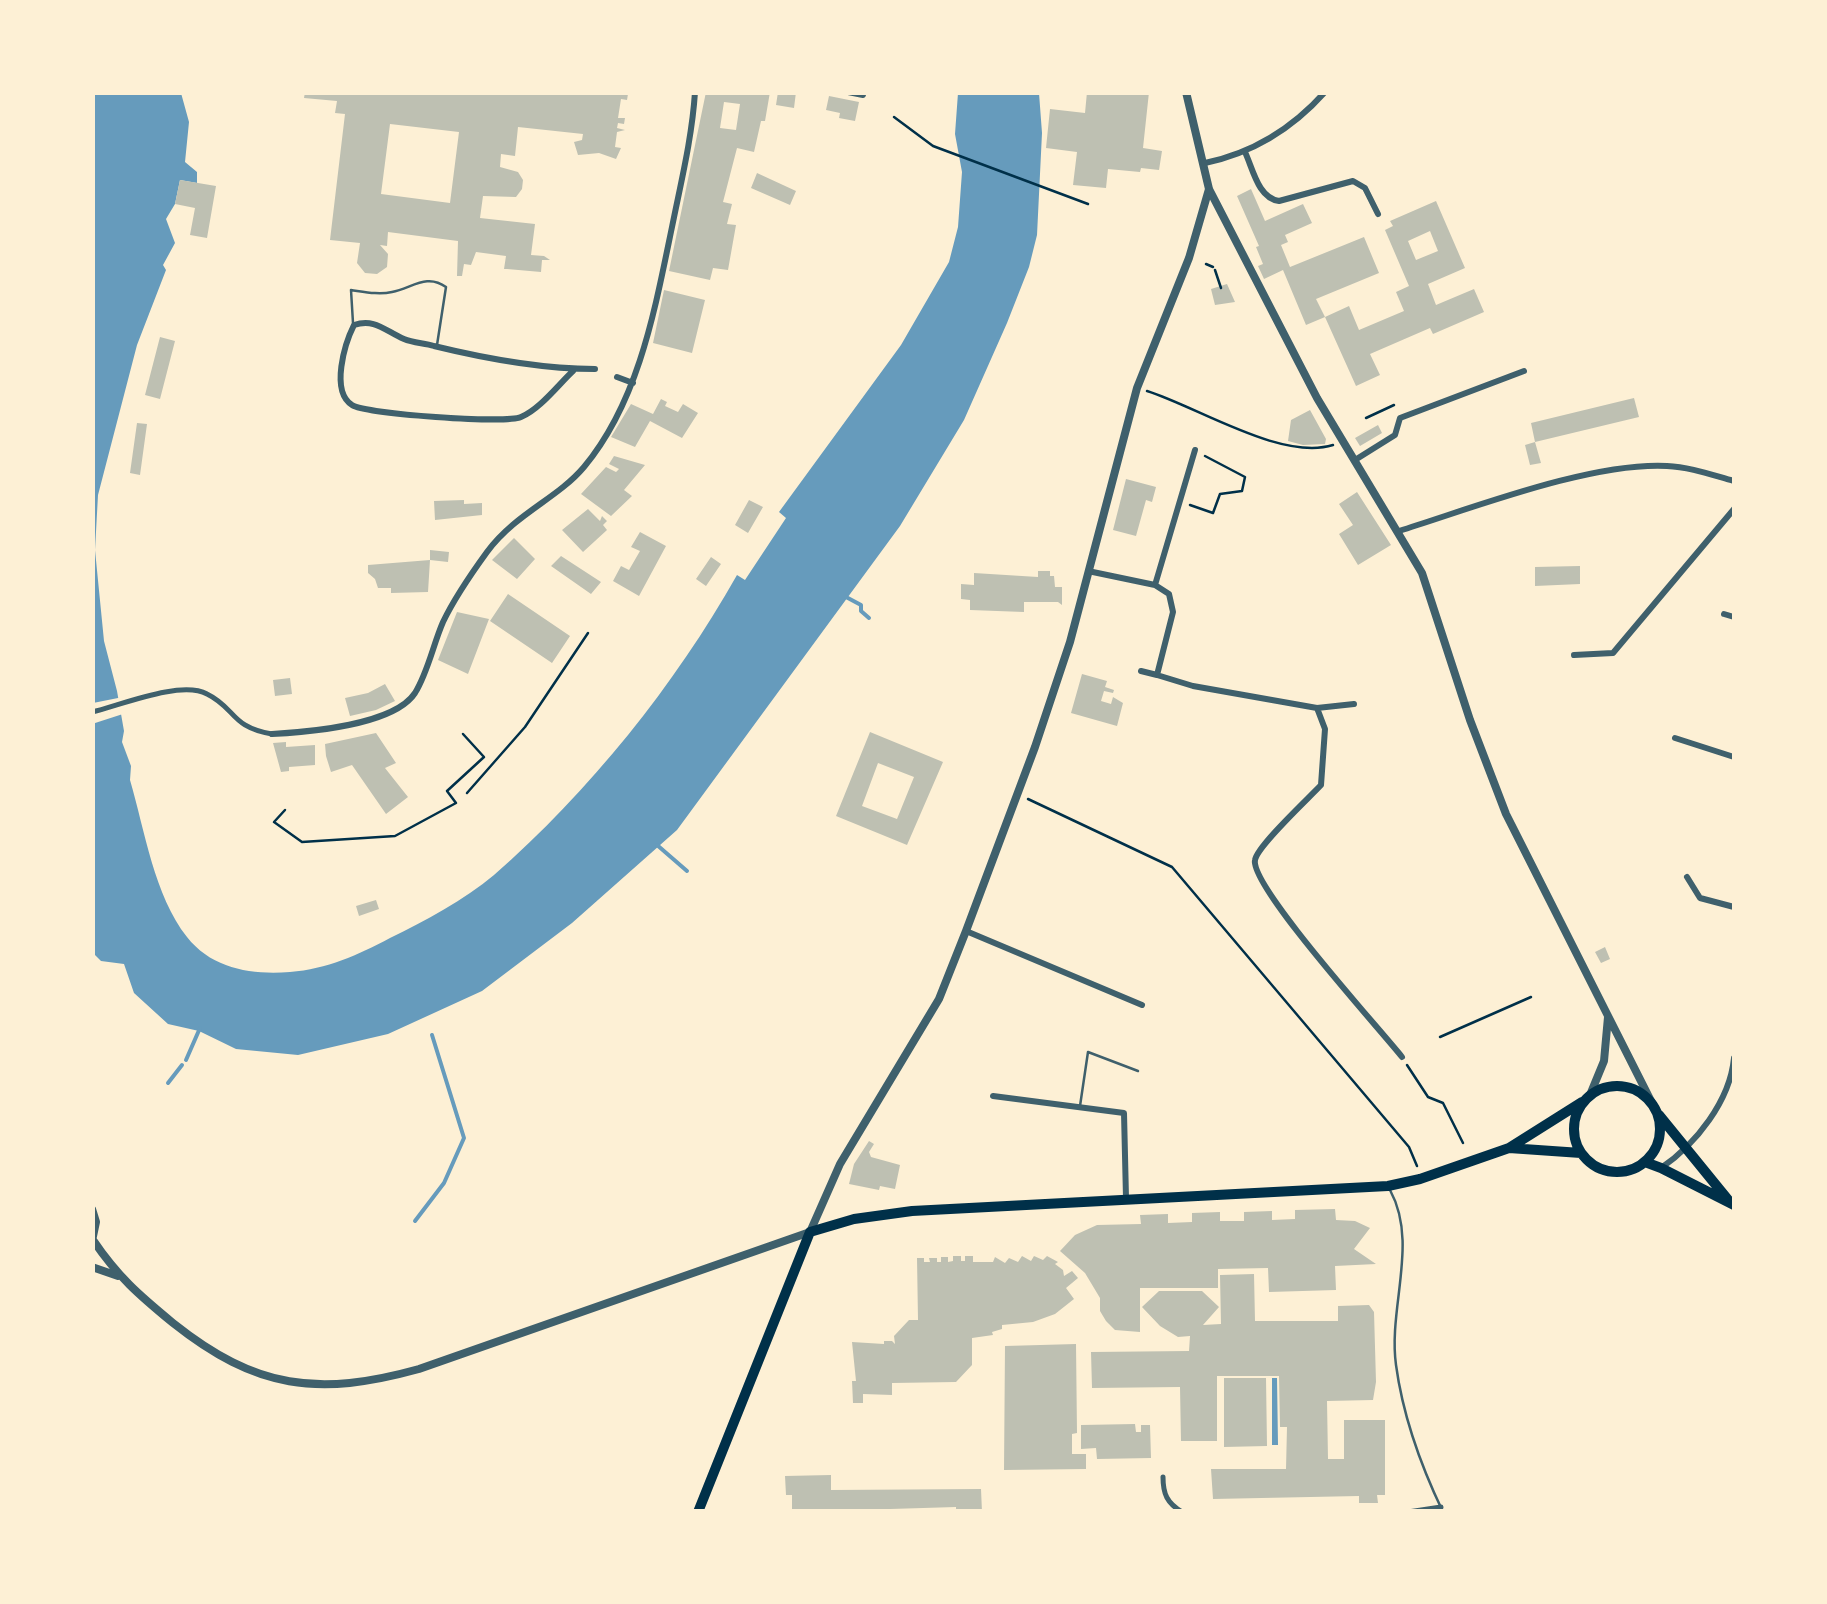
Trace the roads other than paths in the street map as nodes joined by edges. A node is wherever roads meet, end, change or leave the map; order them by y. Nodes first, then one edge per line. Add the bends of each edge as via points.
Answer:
1 (695, 92) edge
2 (848, 92) edge
3 (1186, 92) edge
4 (1325, 92) edge
5 (862, 94) edge
6 (1244, 152) junction
7 (1205, 163) junction
8 (1209, 190) junction
9 (1378, 214) dead end
10 (354, 325) junction
11 (437, 346) junction
12 (595, 369) dead end
13 (572, 371) junction
14 (1524, 372) dead end
15 (618, 377) dead end
16 (633, 382) junction
17 (1195, 450) road end
18 (1355, 460) junction
19 (1734, 481) edge
20 (1734, 509) edge
21 (1398, 531) junction
22 (1088, 571) junction
23 (1155, 586) junction
24 (1724, 614) dead end
25 (1734, 617) edge
26 (1613, 653) junction
27 (1574, 654) dead end
28 (1626, 654) dead end
29 (1141, 671) dead end
30 (1157, 674) junction
31 (1354, 704) dead end
32 (1317, 708) junction
33 (92, 712) edge
34 (272, 734) joint
35 (1675, 738) dead end
36 (1734, 757) edge
37 (1687, 877) dead end
38 (1734, 907) edge
39 (966, 931) junction
40 (1142, 1005) dead end
41 (1608, 1018) junction
42 (1402, 1056) road end
43 (1734, 1058) edge
44 (1138, 1070) dead end
45 (993, 1096) dead end
46 (1586, 1098) junction
47 (1079, 1108) junction
48 (1655, 1109) junction
49 (1686, 1147) junction
50 (1510, 1148) junction
51 (1581, 1153) junction
52 (1645, 1162) junction
53 (1662, 1168) junction
54 (1388, 1186) junction
55 (1126, 1198) junction
56 (1731, 1203) edge
57 (92, 1209) edge
58 (810, 1232) junction
59 (93, 1240) edge
60 (92, 1267) edge
61 (118, 1276) junction
62 (1163, 1477) dead end
63 (1442, 1510) edge
64 (698, 1512) edge
65 (1182, 1512) edge
66 (1408, 1512) edge

1 - 16 street via 687,160
2 - 5 street
3 - 7 street
4 - 6 street via 1280,134
6 - 7 street
6 - 9 street via 1270,199 1353,181 1365,188
7 - 8 street
8 - 18 street
8 - 22 street via 1137,388
10 - 11 street via 370,322
10 - 11 lane via 351,290 380,294 438,281 446,287
10 - 13 street via 340,381 352,405 364,408 512,420 526,416
11 - 13 street
12 - 13 street
14 - 18 street via 1400,418 1395,436
15 - 16 street
16 - 34 street via 582,469 517,518 465,582 414,696 386,714
17 - 23 street
18 - 21 street
19 - 21 street via 1668,466 1612,470
20 - 26 street
21 - 41 street via 1422,573 1506,814
22 - 23 street
22 - 39 street via 1070,642
23 - 30 street via 1168,594 1173,612
24 - 25 street
26 - 27 street
26 - 28 street
29 - 30 street
30 - 32 street
31 - 32 street
32 - 42 street via 1325,730 1322,785 1257,852 1255,870
33 - 34 street via 188,689 208,694 252,731
35 - 36 street
37 - 38 street via 1700,898
39 - 40 street
39 - 58 street via 939,999 840,1164
41 - 46 street via 1604,1061
41 - 48 street
43 - 49 street via 1727,1090
44 - 47 lane via 1088,1052
45 - 47 street
46 - 48 main road via 1600,1088 1628,1087
46 - 50 main road
46 - 51 main road via 1574,1128
47 - 55 street via 1124,1113
48 - 49 main road
48 - 52 main road via 1659,1140
49 - 53 street
49 - 56 main road
50 - 51 main road
50 - 54 main road
51 - 52 main road via 1618,1172
52 - 53 main road
53 - 56 main road
54 - 55 main road
54 - 63 lane via 1404,1227 1396,1365 1414,1451
55 - 58 main road via 912,1211
57 - 59 street
58 - 61 street via 418,1368 333,1386 291,1384 234,1364
58 - 64 main road
59 - 61 street
60 - 61 street
62 - 65 street via 1163,1492
63 - 66 street

